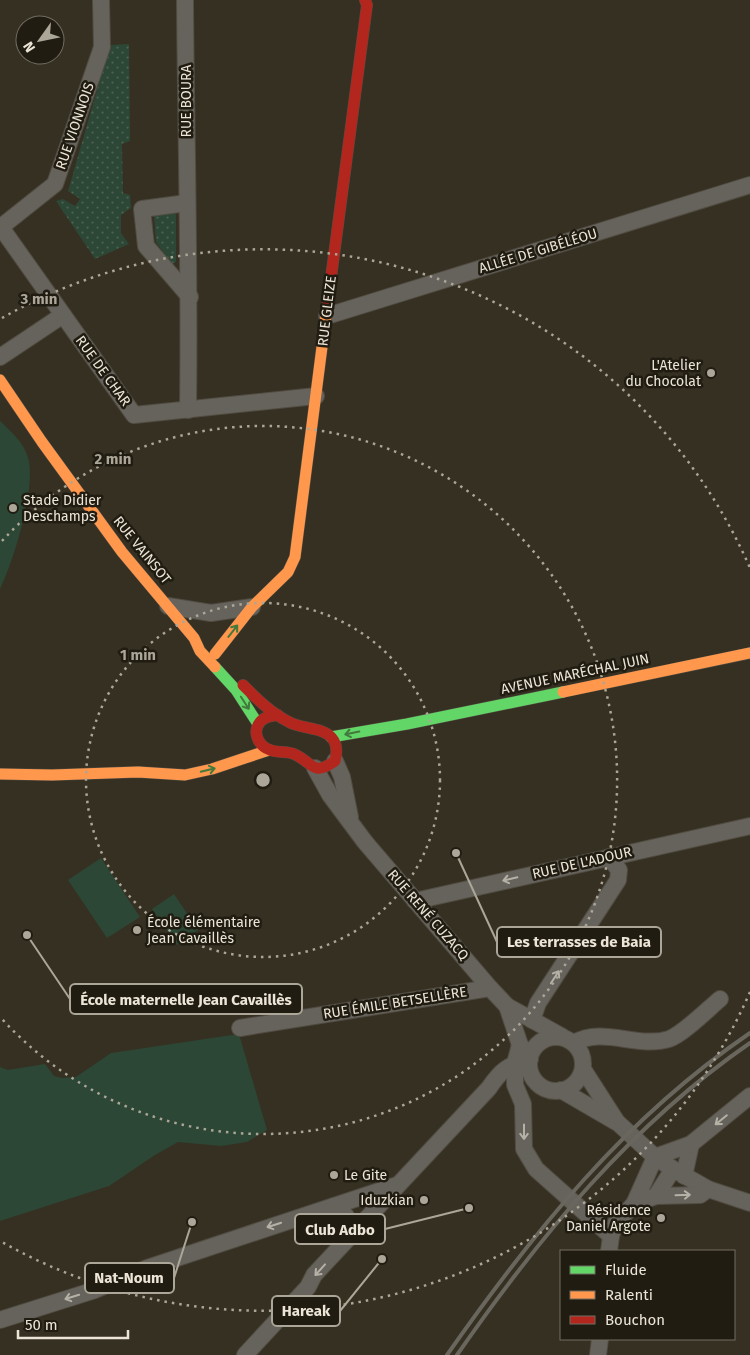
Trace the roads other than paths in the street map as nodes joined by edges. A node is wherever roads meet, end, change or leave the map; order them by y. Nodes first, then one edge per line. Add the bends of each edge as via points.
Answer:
1 (100, 0) edge
2 (185, 0) edge
3 (365, 0) edge
4 (750, 185) edge
5 (187, 203) junction
6 (0, 227) edge
7 (190, 297) junction
8 (63, 315) junction
9 (327, 316) junction
10 (0, 357) edge
11 (0, 380) edge
12 (316, 396) junction
13 (188, 410) junction
14 (168, 606) junction
15 (252, 607) junction
16 (211, 613) junction
17 (194, 638) junction
18 (750, 653) edge
19 (215, 654) junction
20 (278, 715) junction
21 (407, 724) junction
22 (257, 727) junction
23 (331, 737) junction
24 (244, 741) dead end
25 (269, 750) junction
26 (231, 751) dead end
27 (336, 758) junction
28 (315, 768) junction
29 (143, 772) junction
30 (0, 774) edge
31 (351, 822) junction
32 (750, 826) edge
33 (609, 857) junction
34 (415, 901) junction
35 (490, 988) junction
36 (720, 999) dead end
37 (507, 1006) junction
38 (532, 1020) junction
39 (240, 1028) dead end
40 (568, 1040) junction
41 (524, 1056) junction
42 (583, 1068) junction
43 (536, 1082) junction
44 (515, 1085) junction
45 (489, 1088) junction
46 (562, 1090) junction
47 (750, 1096) edge
48 (617, 1122) junction
49 (691, 1144) junction
50 (655, 1157) junction
51 (679, 1173) junction
52 (398, 1185) junction
53 (708, 1189) junction
54 (656, 1196) junction
55 (354, 1199) junction
56 (750, 1203) edge
57 (634, 1204) junction
58 (334, 1206) junction
59 (368, 1218) junction
60 (352, 1234) junction
61 (610, 1244) edge
62 (0, 1320) edge
63 (600, 1340) edge
64 (245, 1355) edge
65 (598, 1355) edge

1 - 6 street, RUE VIONNOIS via 102,47 55,184
2 - 5 street, RUE BOURA
3 - 9 main road, RUE GLEIZE via 367,5
4 - 9 street, ALLÉE DE GIBÉLÉOU
5 - 7 street, RUE BOURA
5 - 7 street via 142,209 146,246
6 - 8 street, RUE DE CHAR
7 - 13 street, RUE BOURA
8 - 10 street
8 - 13 street, RUE DE CHAR via 134,415
9 - 12 main road, RUE GLEIZE
11 - 14 main road, RUE VAINSOT via 122,552
12 - 13 street, RUE DE CHAR
12 - 15 main road, RUE GLEIZE via 295,557 288,572
14 - 16 street
14 - 17 main road, RUE VAINSOT
15 - 16 street
19 -> 15 main road, RUE GLEIZE
16 - 17 street
17 - 19 main road, RUE VAINSOT
17 -> 22 main road, RUE VAINSOT via 200,651 236,690
18 - 21 main road, AVENUE MARÉCHAL JUIN
19 - 20 main road, RUE VAINSOT via 250,692
20 - 22 main road via 265,717
20 - 23 main road, RUE VAINSOT via 294,725
21 -> 23 main road, AVENUE MARÉCHAL JUIN
21 - 27 main road, AVENUE MARÉCHAL JUIN via 355,746
22 - 24 main road
22 - 25 main road, RUE VAINSOT via 259,741
23 - 27 main road
25 - 28 main road via 293,754
29 -> 25 main road via 190,774
26 - 29 main road via 198,762
27 - 28 main road, AVENUE MARÉCHAL JUIN via 326,767
27 - 31 street, RUE RENÉ CUZACQ
28 - 31 street, RUE RENÉ CUZACQ via 330,796
29 - 30 main road
31 - 34 street, RUE RENÉ CUZACQ
32 - 33 street, RUE DE L'ADOUR
33 -> 34 street, RUE DE L'ADOUR
38 -> 33 street via 538,1003 618,880 619,870
34 - 35 street, RUE RENÉ CUZACQ
35 - 37 street, RUE RENÉ CUZACQ
35 - 39 street, RUE ÉMILE BETSELLÈRE
36 - 40 street via 671,1039 640,1043 603,1037
37 - 38 street, RUE RENÉ CUZACQ
37 - 41 street, RUE RENÉ CUZACQ
38 - 40 street, RUE RENÉ CUZACQ
40 - 41 street via 549,1037
40 - 42 street via 581,1051
41 - 43 street
41 - 44 street, RUE RENÉ CUZACQ
41 - 45 street via 497,1076
42 - 46 street via 573,1086
42 - 48 street
43 - 44 street
43 - 46 street via 549,1090
44 - 45 street
44 -> 61 street, RUE RENÉ CUZACQ via 523,1104 524,1149 529,1159
45 - 52 street
46 - 48 street
47 -> 49 street
48 - 50 street
49 - 50 street
49 - 51 street
50 - 51 street
50 - 57 street
51 - 53 street
51 - 54 street
52 - 55 street
52 - 59 street
54 -> 53 street via 700,1194
53 - 56 street
54 - 57 street
55 - 58 street
55 - 59 street via 362,1215
57 - 61 street via 615,1224
58 - 60 street via 346,1216
58 -> 62 street
59 - 60 street
60 -> 64 street
63 - 65 street

